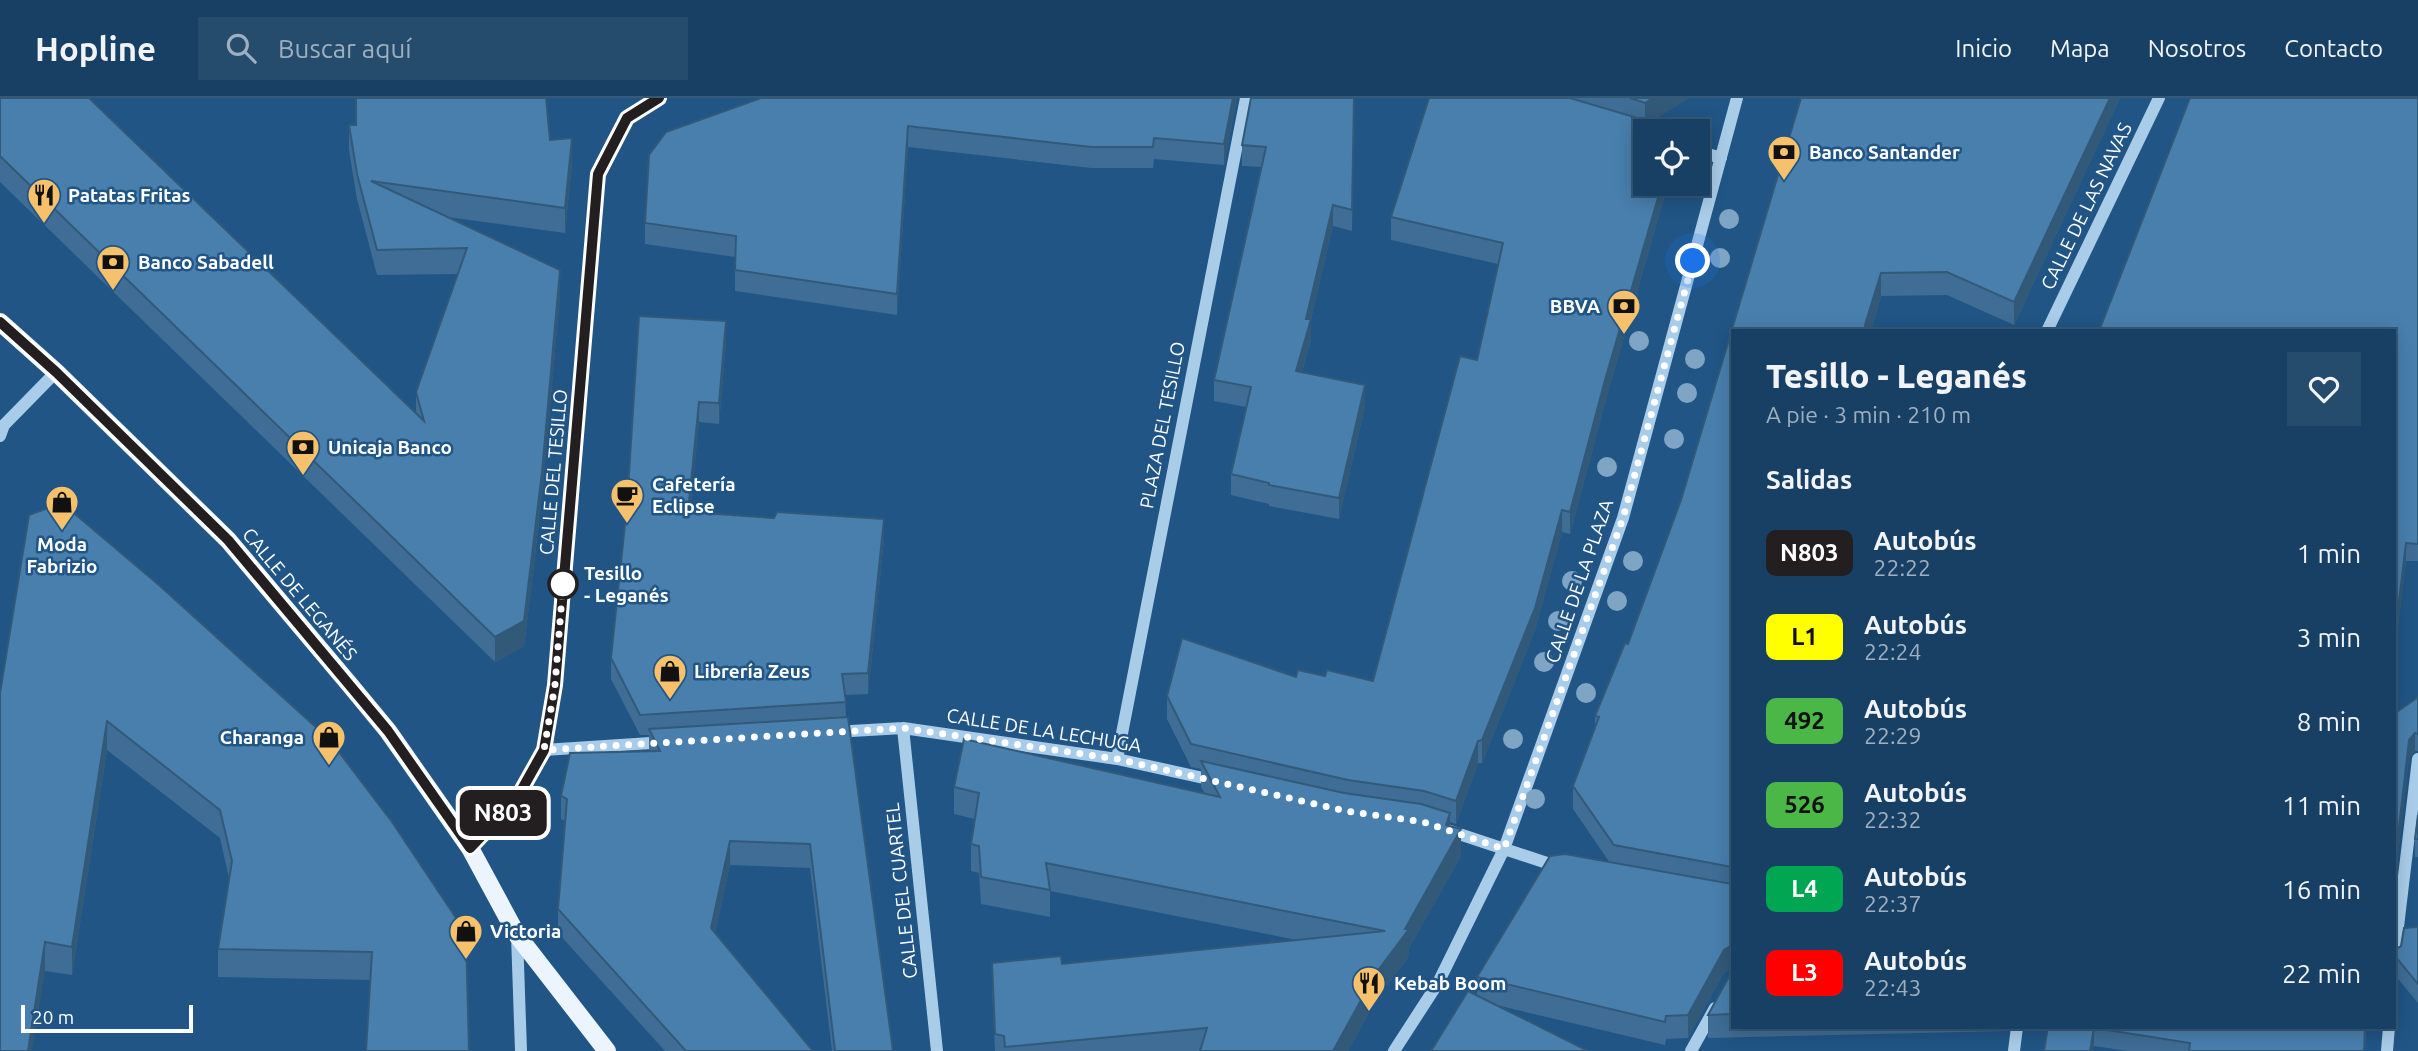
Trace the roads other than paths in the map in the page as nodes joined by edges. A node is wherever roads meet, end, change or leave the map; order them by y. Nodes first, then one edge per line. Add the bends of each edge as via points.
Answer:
1 (660, 98) edge
2 (1246, 98) edge
3 (1737, 98) edge
4 (2159, 98) edge
5 (1710, 154) edge
6 (1721, 158) junction
7 (0, 322) edge
8 (2048, 329) edge
9 (56, 372) junction
10 (0, 436) edge
11 (903, 728) junction
12 (816, 733) edge
13 (681, 741) edge
14 (544, 750) junction
15 (1117, 759) junction
16 (2418, 759) edge
17 (1225, 783) edge
18 (1434, 826) edge
19 (470, 848) junction
20 (1504, 849) junction
21 (1577, 871) edge
22 (517, 935) junction
23 (2396, 943) edge
24 (1721, 998) edge
25 (2017, 1029) edge
26 (2389, 1029) edge
27 (521, 1051) edge
28 (607, 1051) edge
29 (937, 1051) edge
30 (1394, 1051) edge
31 (1691, 1051) edge
32 (2014, 1051) edge
33 (2387, 1051) edge

1 - 14 street, CALLE DEL TESILLO via 627,118 598,174 555,685
2 - 15 street, PLAZA DEL TESILLO
3 - 6 street, CALLE DE LA PLAZA
4 - 8 street, CALLE DE LAS NAVAS
5 - 6 street
6 - 20 street, CALLE DE LA PLAZA via 1623,518
7 - 9 main road, CALLE DE LEGANÉS
9 - 10 street via 4,425
9 - 19 main road, CALLE DE LEGANÉS via 228,540 388,731
11 - 12 street, CALLE DE LA LECHUGA
11 - 15 street, CALLE DE LA LECHUGA
11 - 29 street, CALLE DEL CUARTEL
13 - 14 street
14 - 19 street, CALLE DEL TESILLO via 516,800
15 - 17 street, CALLE DE LA LECHUGA
16 - 23 street
18 - 20 street
19 - 22 main road, CALLE DE LEGANÉS
20 - 21 street
20 - 30 street, CALLE DE LA PLAZA via 1438,984
22 - 27 street
22 - 28 main road, CALLE DE LEGANÉS
24 - 31 street
25 - 32 street
26 - 33 street

